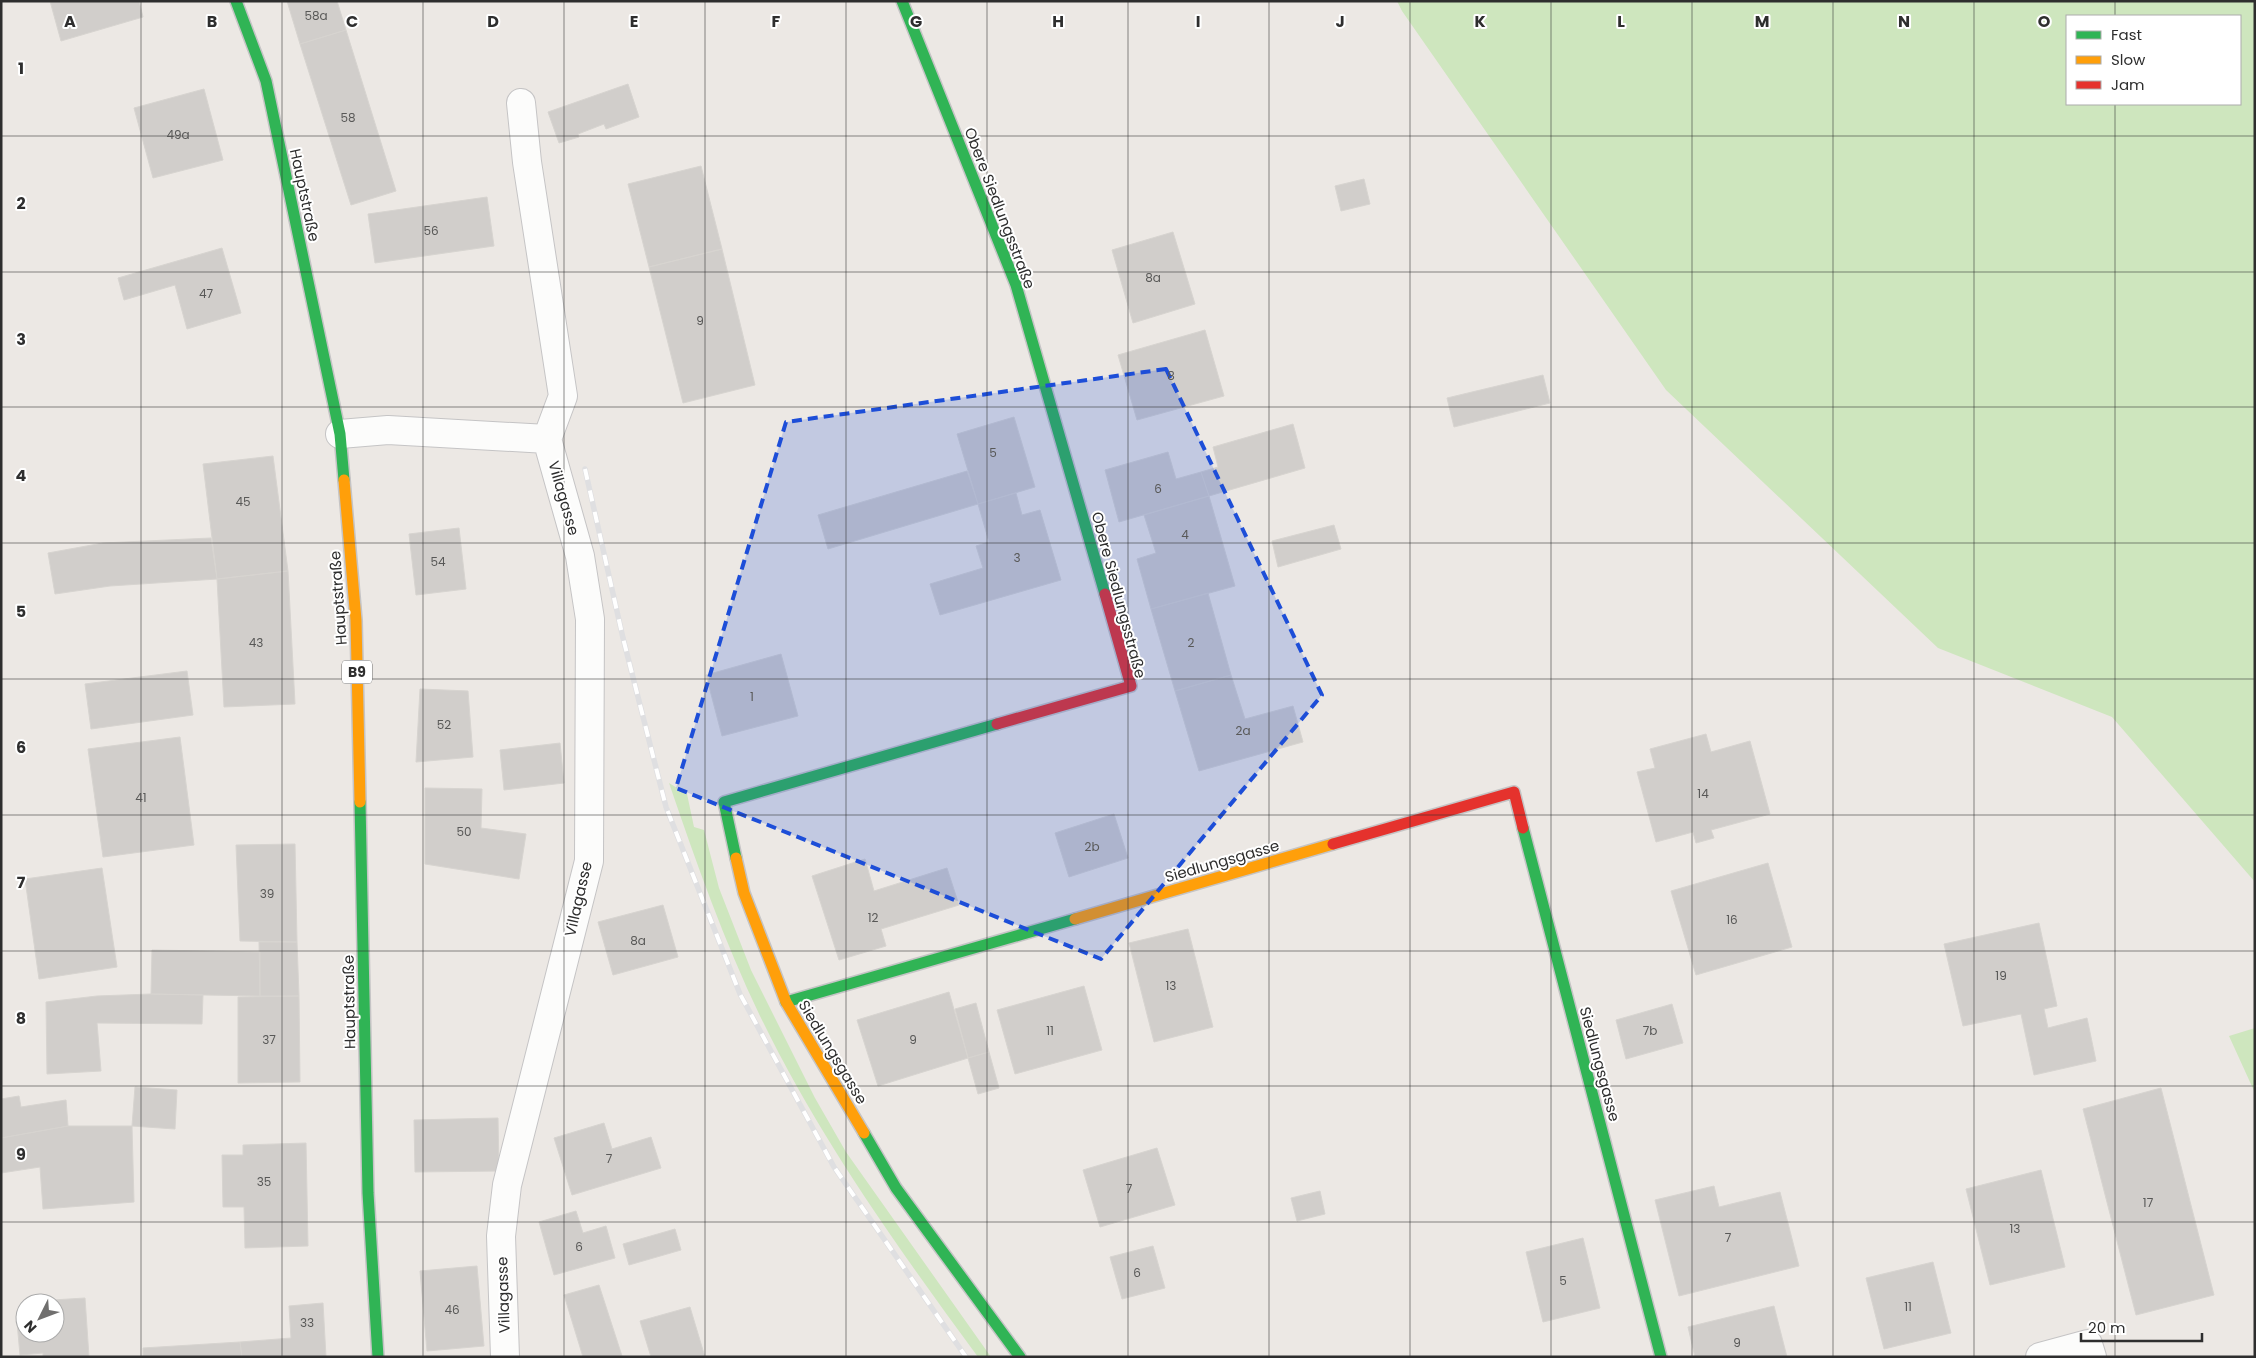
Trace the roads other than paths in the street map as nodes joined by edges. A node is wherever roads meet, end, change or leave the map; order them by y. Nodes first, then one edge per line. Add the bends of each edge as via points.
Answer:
1 (236, 1) edge
2 (902, 1) edge
3 (521, 103) dead end
4 (340, 434) junction
5 (547, 438) junction
6 (786, 1002) junction
7 (378, 1357) edge
8 (505, 1357) edge
9 (1020, 1357) edge
10 (1661, 1357) edge
11 (2040, 1357) edge
12 (2092, 1357) edge

1 - 4 street, Hauptstraße / B9 via 266,81
2 - 6 street, Obere Siedlungsstraße via 1016,285 1131,686 724,802 744,893
3 - 5 street via 563,396
4 - 5 street via 388,430
4 - 7 street, Hauptstraße / B9 via 356,620 368,1193
5 - 8 street, Villagasse via 580,556 590,619 589,860 507,1186 501,1236
6 - 9 street, Siedlungsgasse via 896,1188
6 - 10 street, Siedlungsgasse via 1514,792
11 - 12 street via 2088,1344

